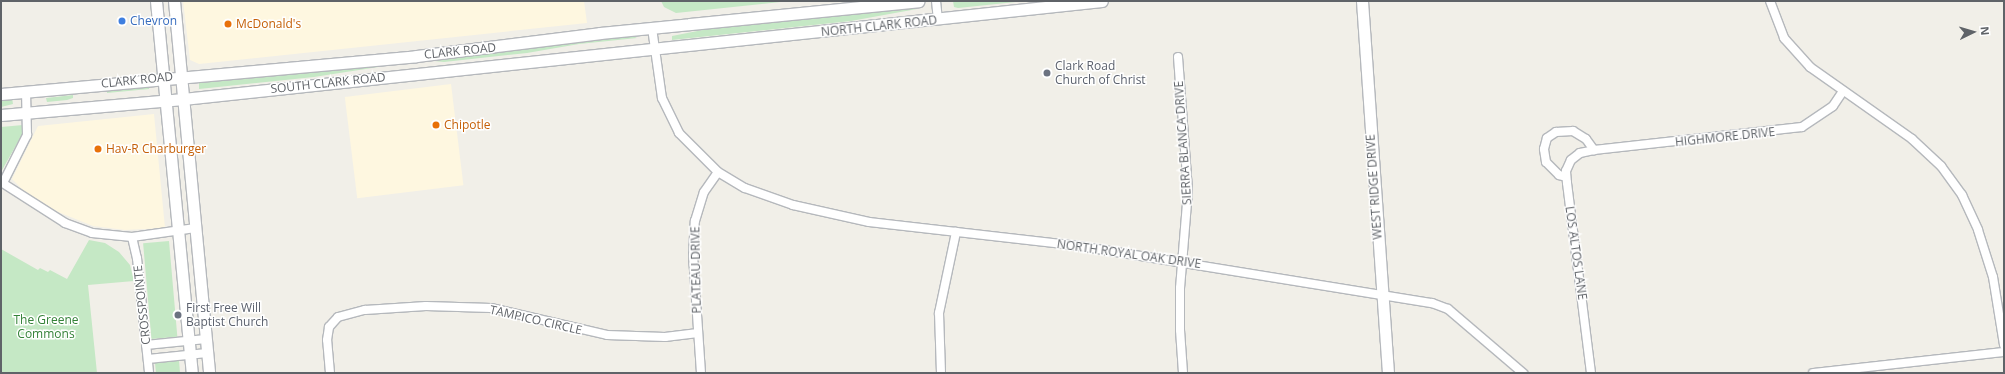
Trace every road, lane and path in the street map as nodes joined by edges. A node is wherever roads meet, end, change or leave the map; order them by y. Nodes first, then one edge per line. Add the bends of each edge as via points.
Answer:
1 (156, 1) edge
2 (174, 1) edge
3 (918, 1) edge
4 (936, 1) edge
5 (1102, 1) edge
6 (1362, 1) edge
7 (1770, 1) edge
8 (938, 20) junction
9 (652, 28) junction
10 (655, 48) junction
11 (416, 56) junction
12 (1178, 57) dead end
13 (417, 73) junction
14 (181, 76) junction
15 (164, 78) junction
16 (26, 91) junction
17 (1843, 91) junction
18 (1, 94) edge
19 (183, 99) junction
20 (166, 100) junction
21 (28, 112) junction
22 (1, 115) edge
23 (1594, 150) junction
24 (718, 172) junction
25 (1566, 177) junction
26 (2, 183) edge
27 (195, 228) junction
28 (178, 230) junction
29 (956, 232) junction
30 (132, 237) junction
31 (1183, 261) junction
32 (1383, 297) junction
33 (698, 334) junction
34 (206, 339) junction
35 (189, 341) junction
36 (146, 345) junction
37 (2004, 345) edge
38 (2004, 352) edge
39 (207, 353) junction
40 (190, 355) junction
41 (148, 359) junction
42 (149, 373) edge
43 (192, 373) edge
44 (209, 373) edge
45 (330, 373) edge
46 (701, 373) edge
47 (941, 373) edge
48 (1183, 373) edge
49 (1388, 373) edge
50 (1523, 373) edge
51 (1591, 373) edge
52 (1813, 373) edge

1 - 15 main road
2 - 14 main road
3 - 9 main road, CLARK ROAD
4 - 8 street
5 - 8 main road, NORTH CLARK ROAD
6 - 32 main road, WEST RIDGE DRIVE
7 - 17 street via 1784,38 1810,66
8 - 10 main road, NORTH CLARK ROAD
9 - 10 street, NORTH ROYAL OAK DRIVE
9 - 11 main road, CLARK ROAD
10 - 13 main road, SOUTH CLARK ROAD
10 - 24 street, NORTH ROYAL OAK DRIVE via 662,98 669,116 679,134
11 - 13 main road
11 - 14 main road, CLARK ROAD
12 - 31 street, SIERRA BLANCA DRIVE via 1188,191
13 - 19 main road, SOUTH CLARK ROAD
14 - 15 main road, CLARK ROAD
14 - 19 main road
15 - 16 main road, CLARK ROAD
15 - 20 main road
16 - 18 main road, CLARK ROAD
16 - 21 street
17 - 23 street, HIGHMORE DRIVE via 1833,106 1802,127
17 - 37 street via 1912,139 1941,166 1962,195 1978,230 1993,277
19 - 20 main road, SOUTH CLARK ROAD
19 - 27 main road
20 - 21 main road, SOUTH CLARK ROAD
20 - 28 main road
21 - 22 main road, SOUTH CLARK ROAD
21 - 26 street via 27,135
23 - 25 street, LOS ALTOS LANE via 1580,153 1571,160
23 - 25 street via 1586,139 1573,131 1556,132 1547,138 1544,149 1546,162
24 - 29 street, NORTH ROYAL OAK DRIVE via 745,188 793,205 869,222
24 - 33 street, PLATEAU DRIVE via 704,192 695,221
25 - 51 street, LOS ALTOS LANE
26 - 30 street via 65,223 92,233
27 - 28 street
27 - 34 main road
28 - 30 street
28 - 35 main road
29 - 31 street, NORTH ROYAL OAK DRIVE
29 - 47 street via 939,313
30 - 36 street, CROSSPOINTE
31 - 32 street, NORTH ROYAL OAK DRIVE
31 - 48 street, SIERRA BLANCA DRIVE via 1180,330
32 - 49 main road, WEST RIDGE DRIVE
32 - 50 street, NORTH ROYAL OAK DRIVE via 1432,303 1448,309
33 - 45 street, TAMPICO CIRCLE via 665,337 606,335 491,308 433,306 365,310 338,317 329,327 327,340
33 - 46 street, PLATEAU DRIVE
34 - 35 street
34 - 39 main road
35 - 36 street
35 - 40 main road
36 - 41 street, CROSSPOINTE
38 - 52 street
39 - 40 street
39 - 44 main road
40 - 41 street
40 - 43 main road
41 - 42 street, CROSSPOINTE

